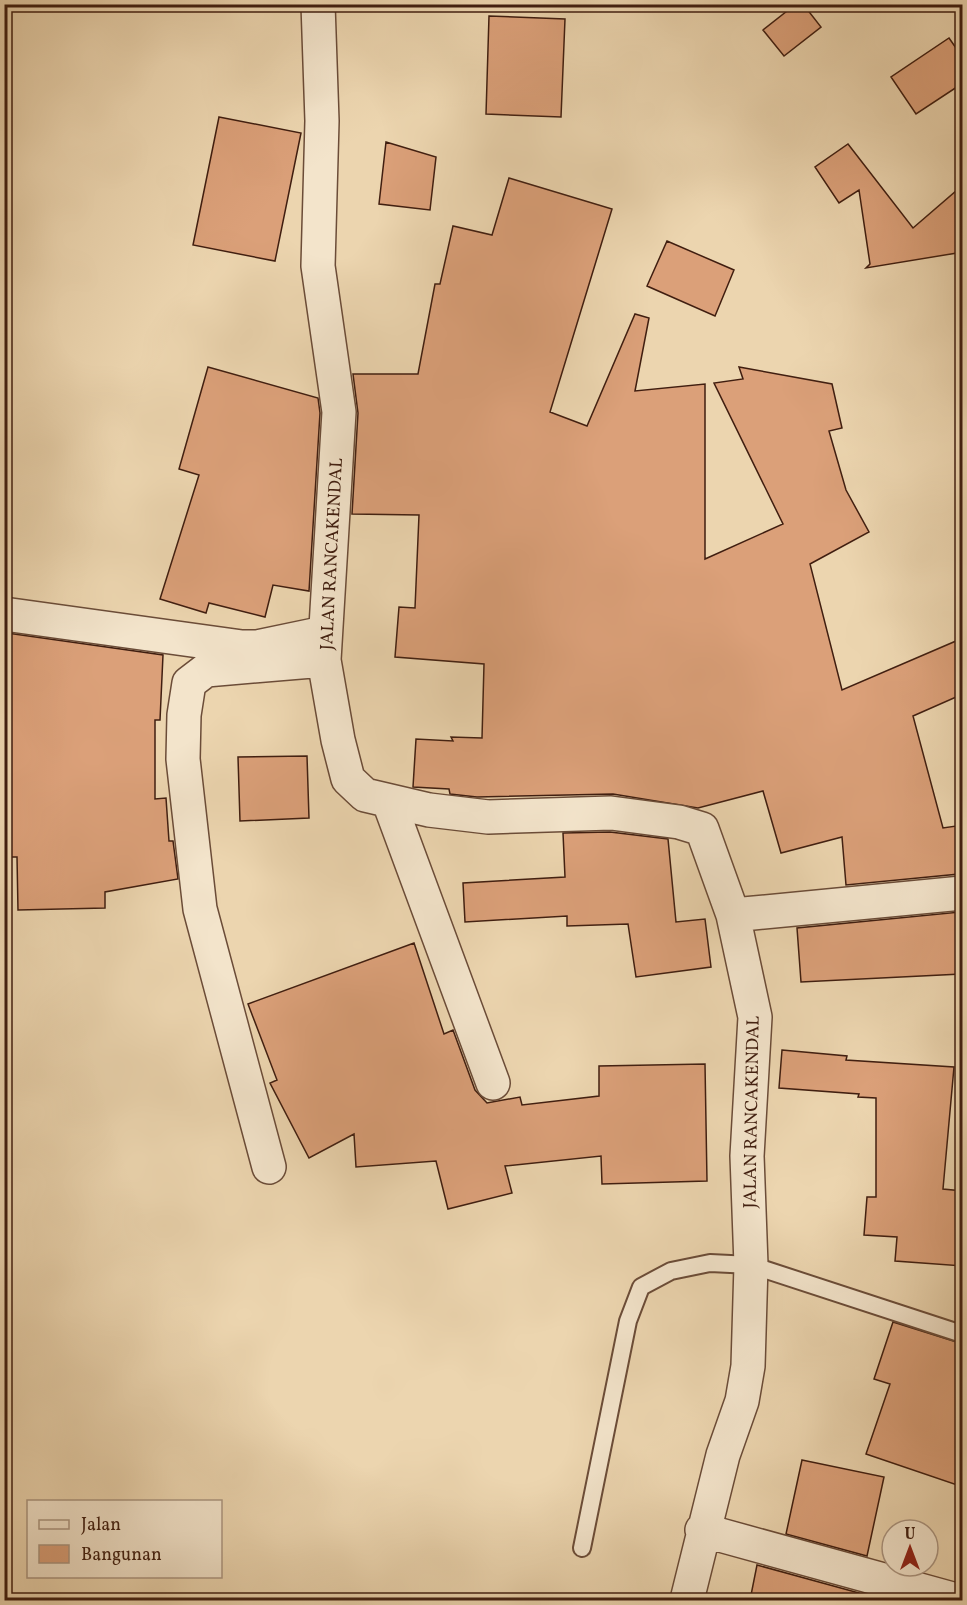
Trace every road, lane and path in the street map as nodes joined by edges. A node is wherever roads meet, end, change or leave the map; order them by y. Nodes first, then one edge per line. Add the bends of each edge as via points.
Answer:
1 (318, 4) edge
2 (4, 614) edge
3 (324, 646) junction
4 (389, 802) junction
5 (963, 893) edge
6 (733, 915) junction
7 (494, 1083) dead end
8 (269, 1167) dead end
9 (751, 1265) junction
10 (963, 1334) edge
11 (702, 1530) junction
12 (582, 1548) dead end
13 (687, 1600) edge
14 (956, 1600) edge

1 - 3 street, JALAN RANCAKENDAL via 322,121 318,266 339,412
2 - 3 street via 242,647
3 - 4 street, JALAN RANCAKENDAL via 348,779 365,795
3 - 8 street via 206,670 189,683 184,715 183,759 200,909
4 - 6 street, JALAN RANCAKENDAL via 488,817 611,813 702,829
4 - 7 street
5 - 6 street
6 - 9 street, JALAN RANCAKENDAL via 755,1017 747,1156
9 - 10 lane
9 - 11 street, JALAN RANCAKENDAL via 748,1366 742,1401
9 - 12 lane via 710,1263 671,1271 641,1287 628,1322
11 - 13 street, JALAN RANCAKENDAL
11 - 14 street

